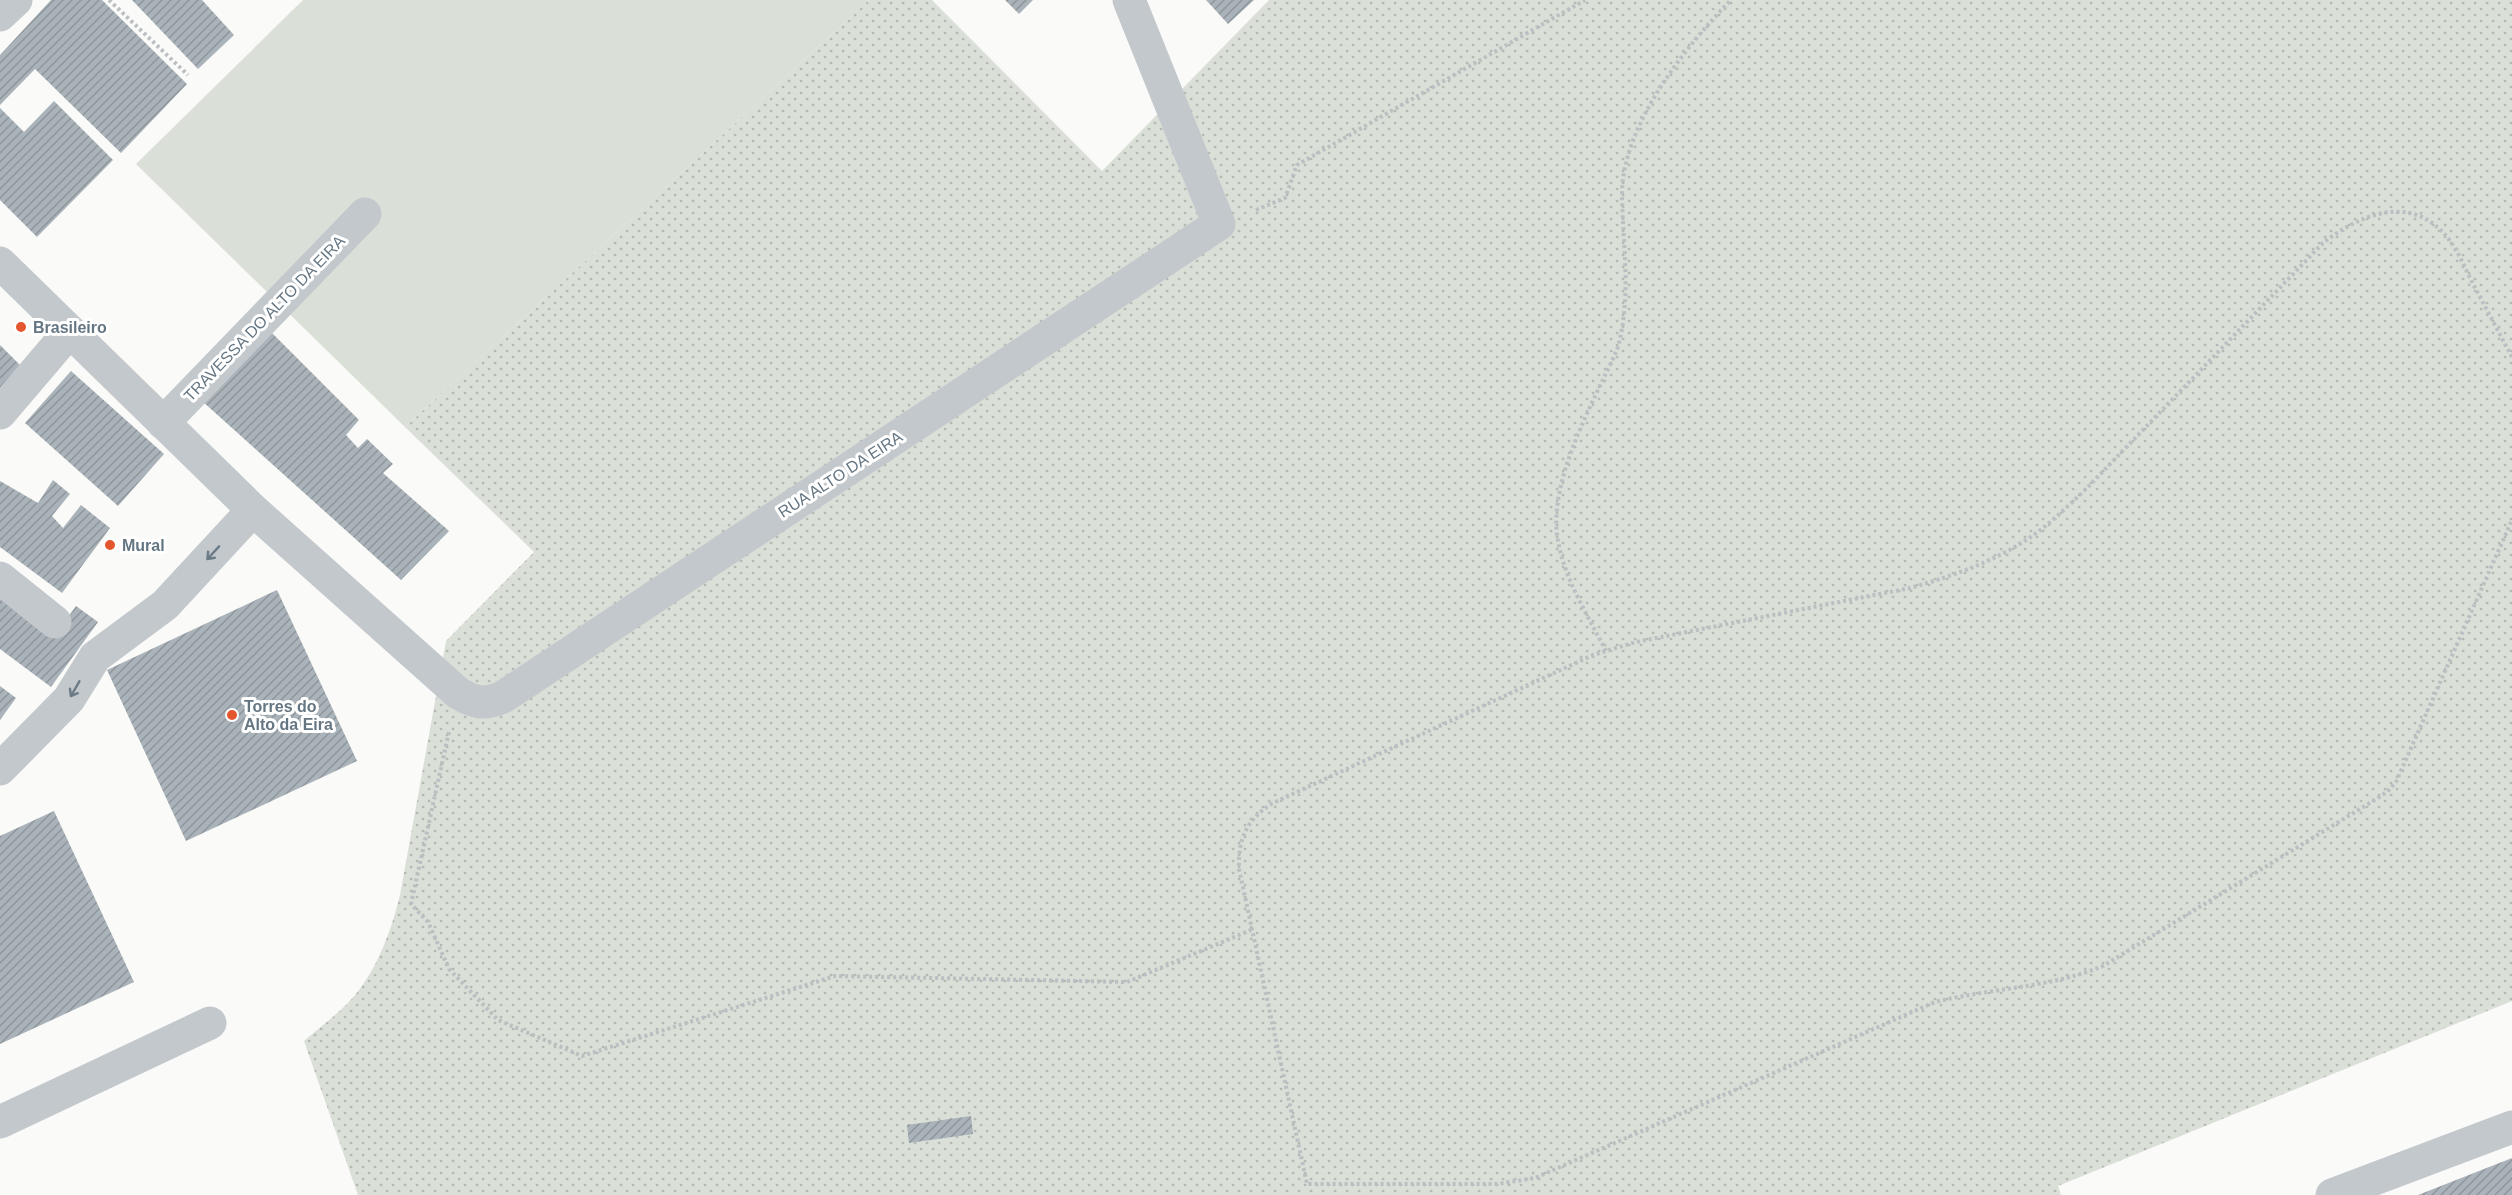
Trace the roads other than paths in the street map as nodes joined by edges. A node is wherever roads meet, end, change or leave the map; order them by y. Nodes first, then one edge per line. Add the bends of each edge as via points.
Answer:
1 (16, 0) edge
2 (1129, 0) edge
3 (0, 15) edge
4 (365, 214) dead end
5 (0, 263) edge
6 (69, 332) junction
7 (0, 413) edge
8 (163, 423) junction
9 (253, 510) junction
10 (0, 578) edge
11 (55, 622) dead end
12 (0, 769) edge
13 (210, 1023) dead end
14 (0, 1122) edge
15 (2512, 1127) edge
16 (2332, 1195) edge

1 - 3 street
2 - 9 street, RUA ALTO DA EIRA via 1219,224 503,697 480,704 458,693
4 - 8 street, TRAVESSA DO ALTO DA EIRA
5 - 6 street
6 - 7 street
6 - 8 street
8 - 9 street
9 -> 12 street via 165,605 95,657 69,699
10 - 11 street
13 - 14 street
15 - 16 street

